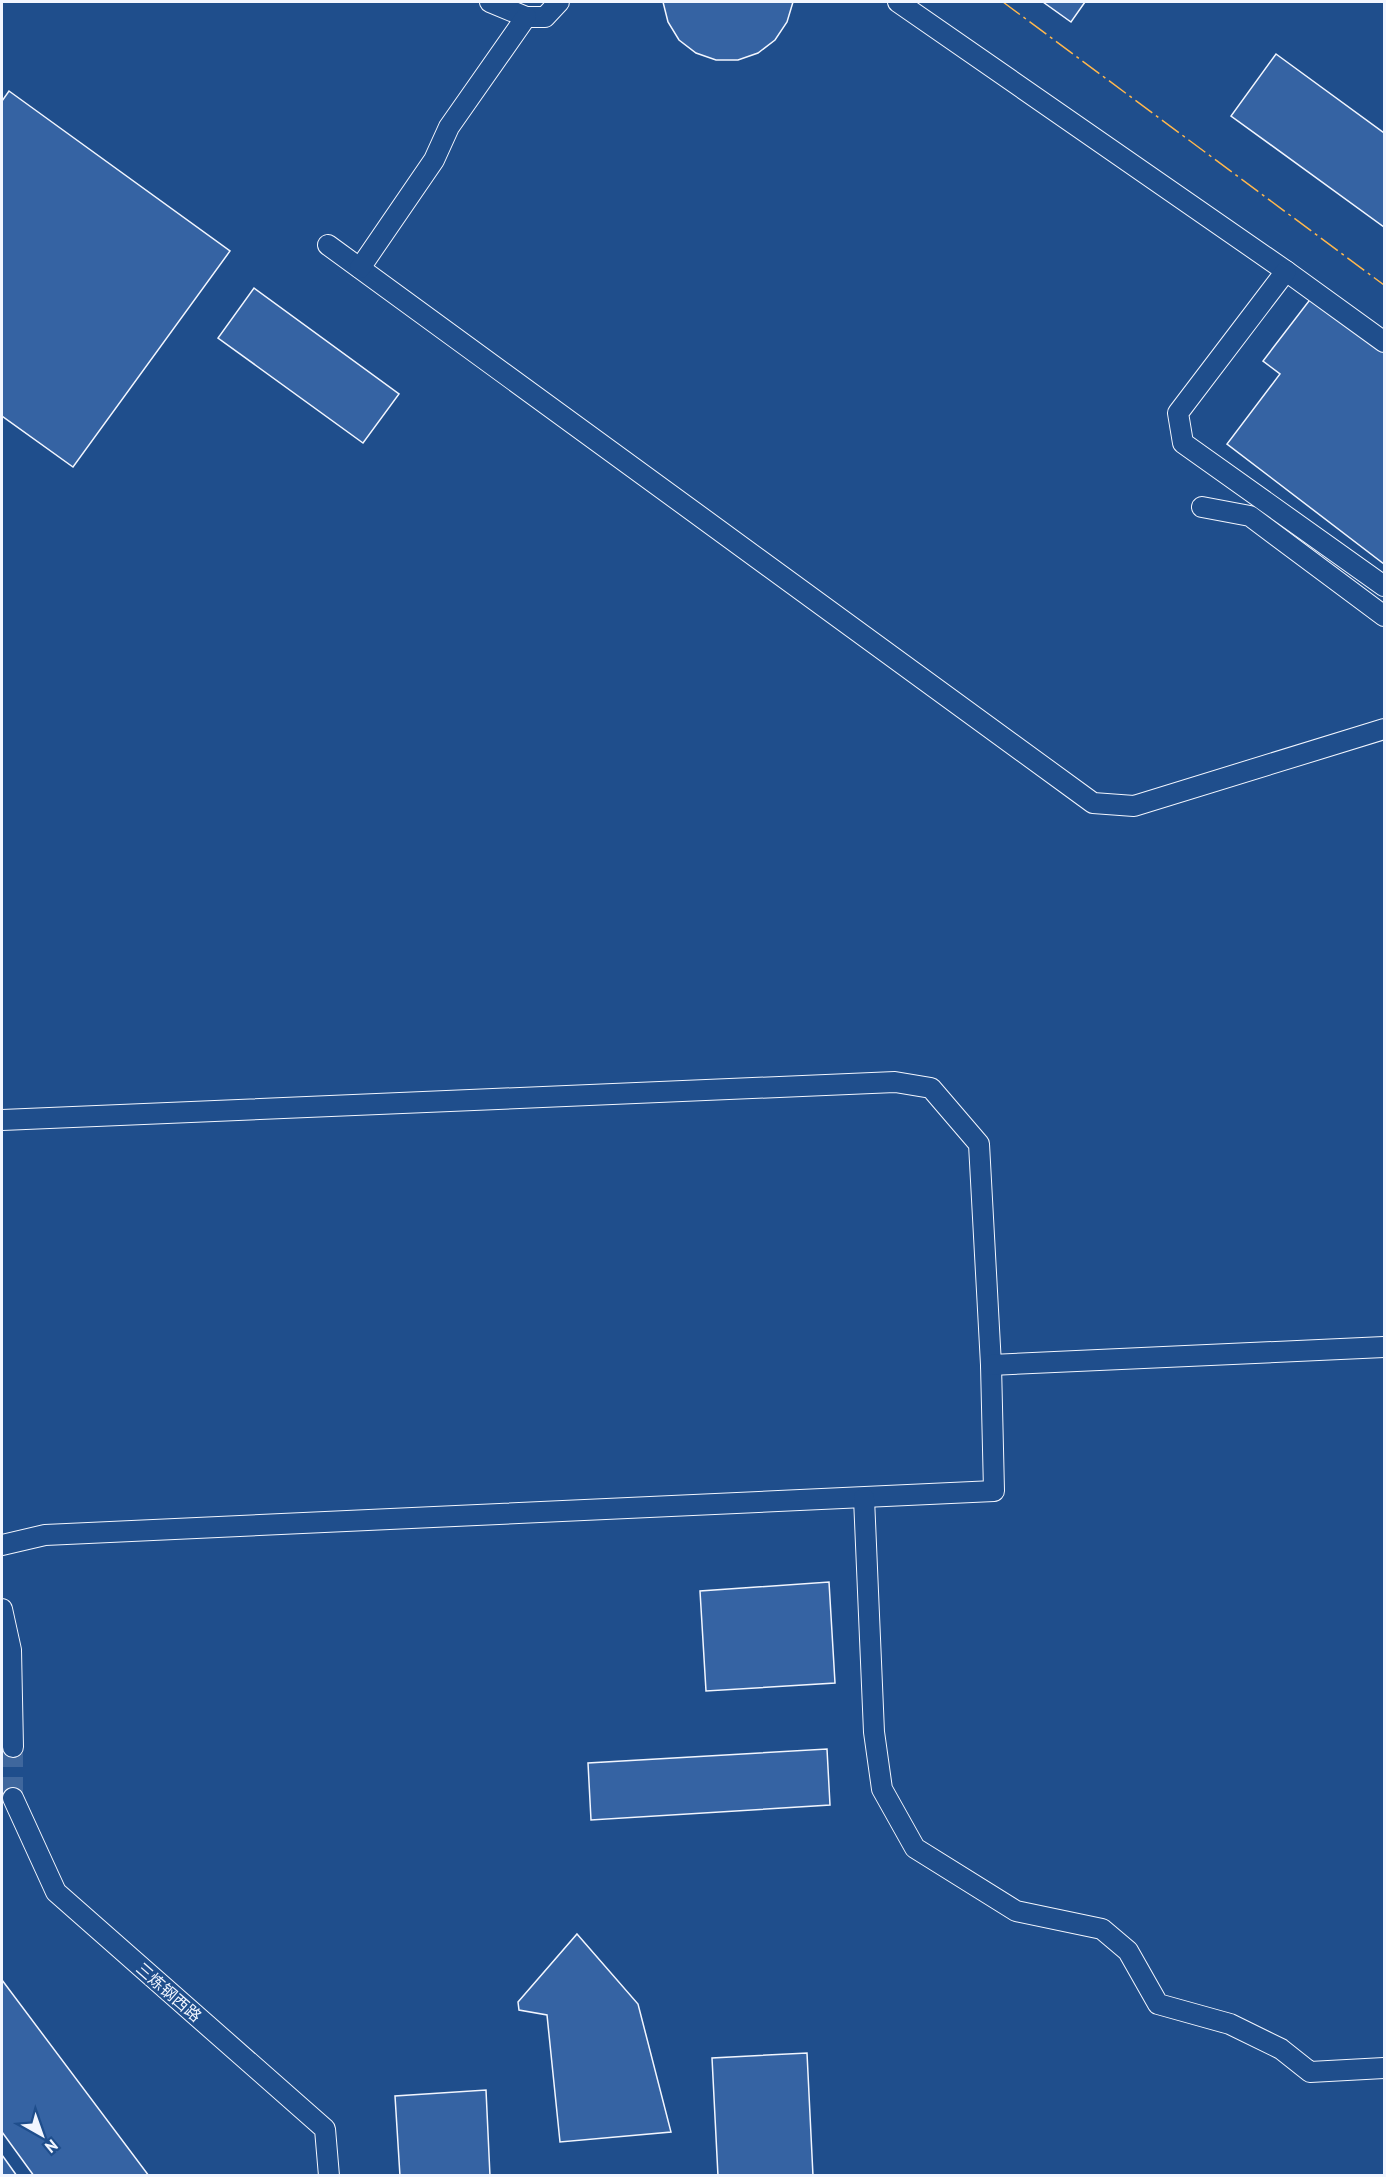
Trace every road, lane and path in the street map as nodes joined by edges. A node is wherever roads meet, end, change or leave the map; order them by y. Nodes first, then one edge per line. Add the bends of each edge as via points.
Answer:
1 (490, 2) edge
2 (559, 2) edge
3 (898, 2) edge
4 (526, 17) junction
5 (328, 245) dead end
6 (360, 268) junction
7 (1286, 271) junction
8 (1384, 342) edge
9 (1202, 507) dead end
10 (1384, 586) edge
11 (1384, 616) edge
12 (1384, 729) edge
13 (2, 1120) edge
14 (1384, 1347) edge
15 (992, 1365) junction
16 (864, 1498) junction
17 (2, 1545) edge
18 (2, 1609) edge
19 (13, 1747) tunnel mouth
20 (14, 1798) tunnel mouth
21 (1384, 2068) edge
22 (329, 2175) edge

1 - 4 lane
2 - 4 lane via 544,16
3 - 7 lane
4 - 6 lane via 448,127 434,160
5 - 6 lane
6 - 12 lane via 1093,803 1134,806
7 - 8 lane
7 - 10 lane via 1178,413 1183,443
9 - 11 lane via 1250,516
13 - 15 lane via 895,1082 931,1088 979,1144
14 - 15 lane
15 - 16 lane via 994,1491
16 - 17 lane via 45,1535
16 - 21 lane via 874,1724 882,1789 915,1848 1016,1911 1102,1929 1128,1951 1158,2004 1230,2024 1281,2049 1310,2072
18 - 19 lane via 11,1650
20 - 22 lane, 三炼钢西路 via 56,1892 325,2129

